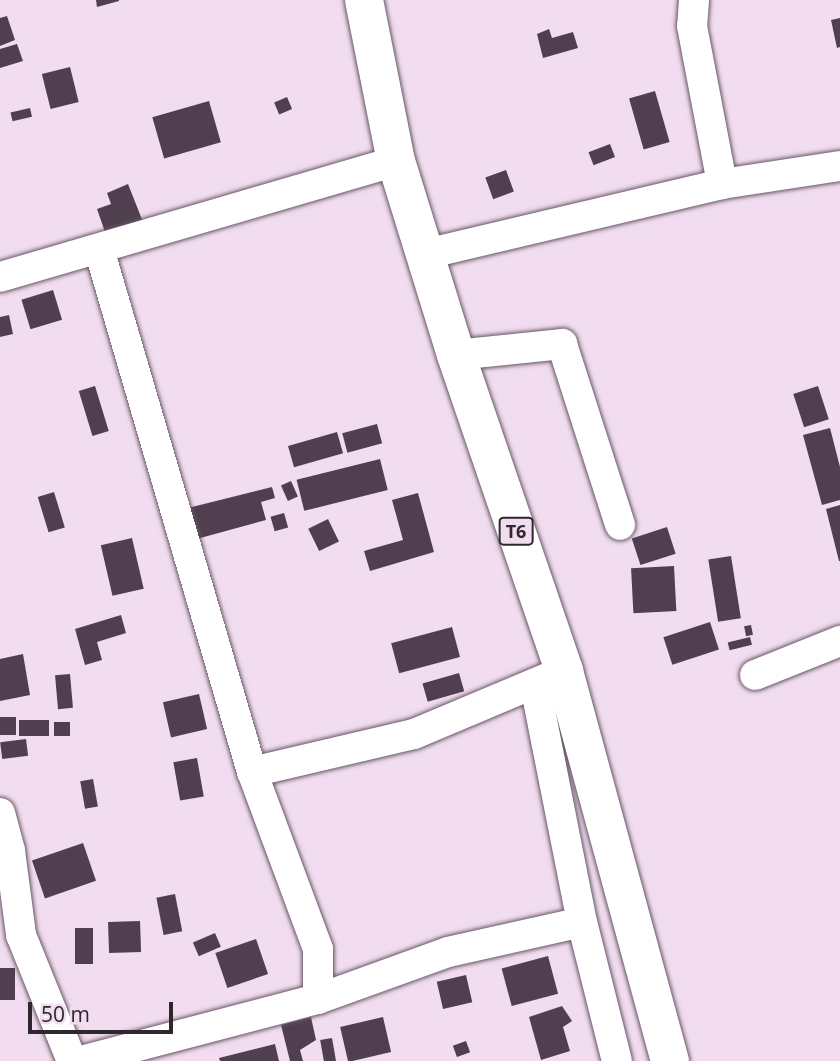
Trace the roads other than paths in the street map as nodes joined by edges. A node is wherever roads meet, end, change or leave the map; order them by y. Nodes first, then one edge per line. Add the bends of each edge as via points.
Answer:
1 (364, 0) edge
2 (694, 0) edge
3 (396, 161) junction
4 (840, 166) edge
5 (722, 184) junction
6 (99, 249) junction
7 (426, 254) junction
8 (0, 277) edge
9 (456, 355) junction
10 (620, 525) dead end
11 (840, 641) edge
12 (755, 675) dead end
13 (549, 678) junction
14 (252, 772) junction
15 (0, 813) edge
16 (582, 922) junction
17 (318, 999) junction
18 (72, 1061) edge
19 (81, 1061) edge
20 (617, 1061) edge
21 (670, 1061) edge

1 - 3 highway, T6
2 - 5 street via 692,26
3 - 6 street
3 - 7 highway, T6
4 - 5 street
5 - 7 street
6 - 8 street
6 - 14 street
7 - 9 highway, T6
9 - 10 street via 562,344
9 - 13 highway, T6
11 - 12 street
13 - 14 street via 414,734
13 - 16 street
13 - 21 highway, T6
14 - 17 street via 318,949
15 - 18 street via 21,935
16 - 17 street via 449,953
16 - 20 street
17 - 19 street

